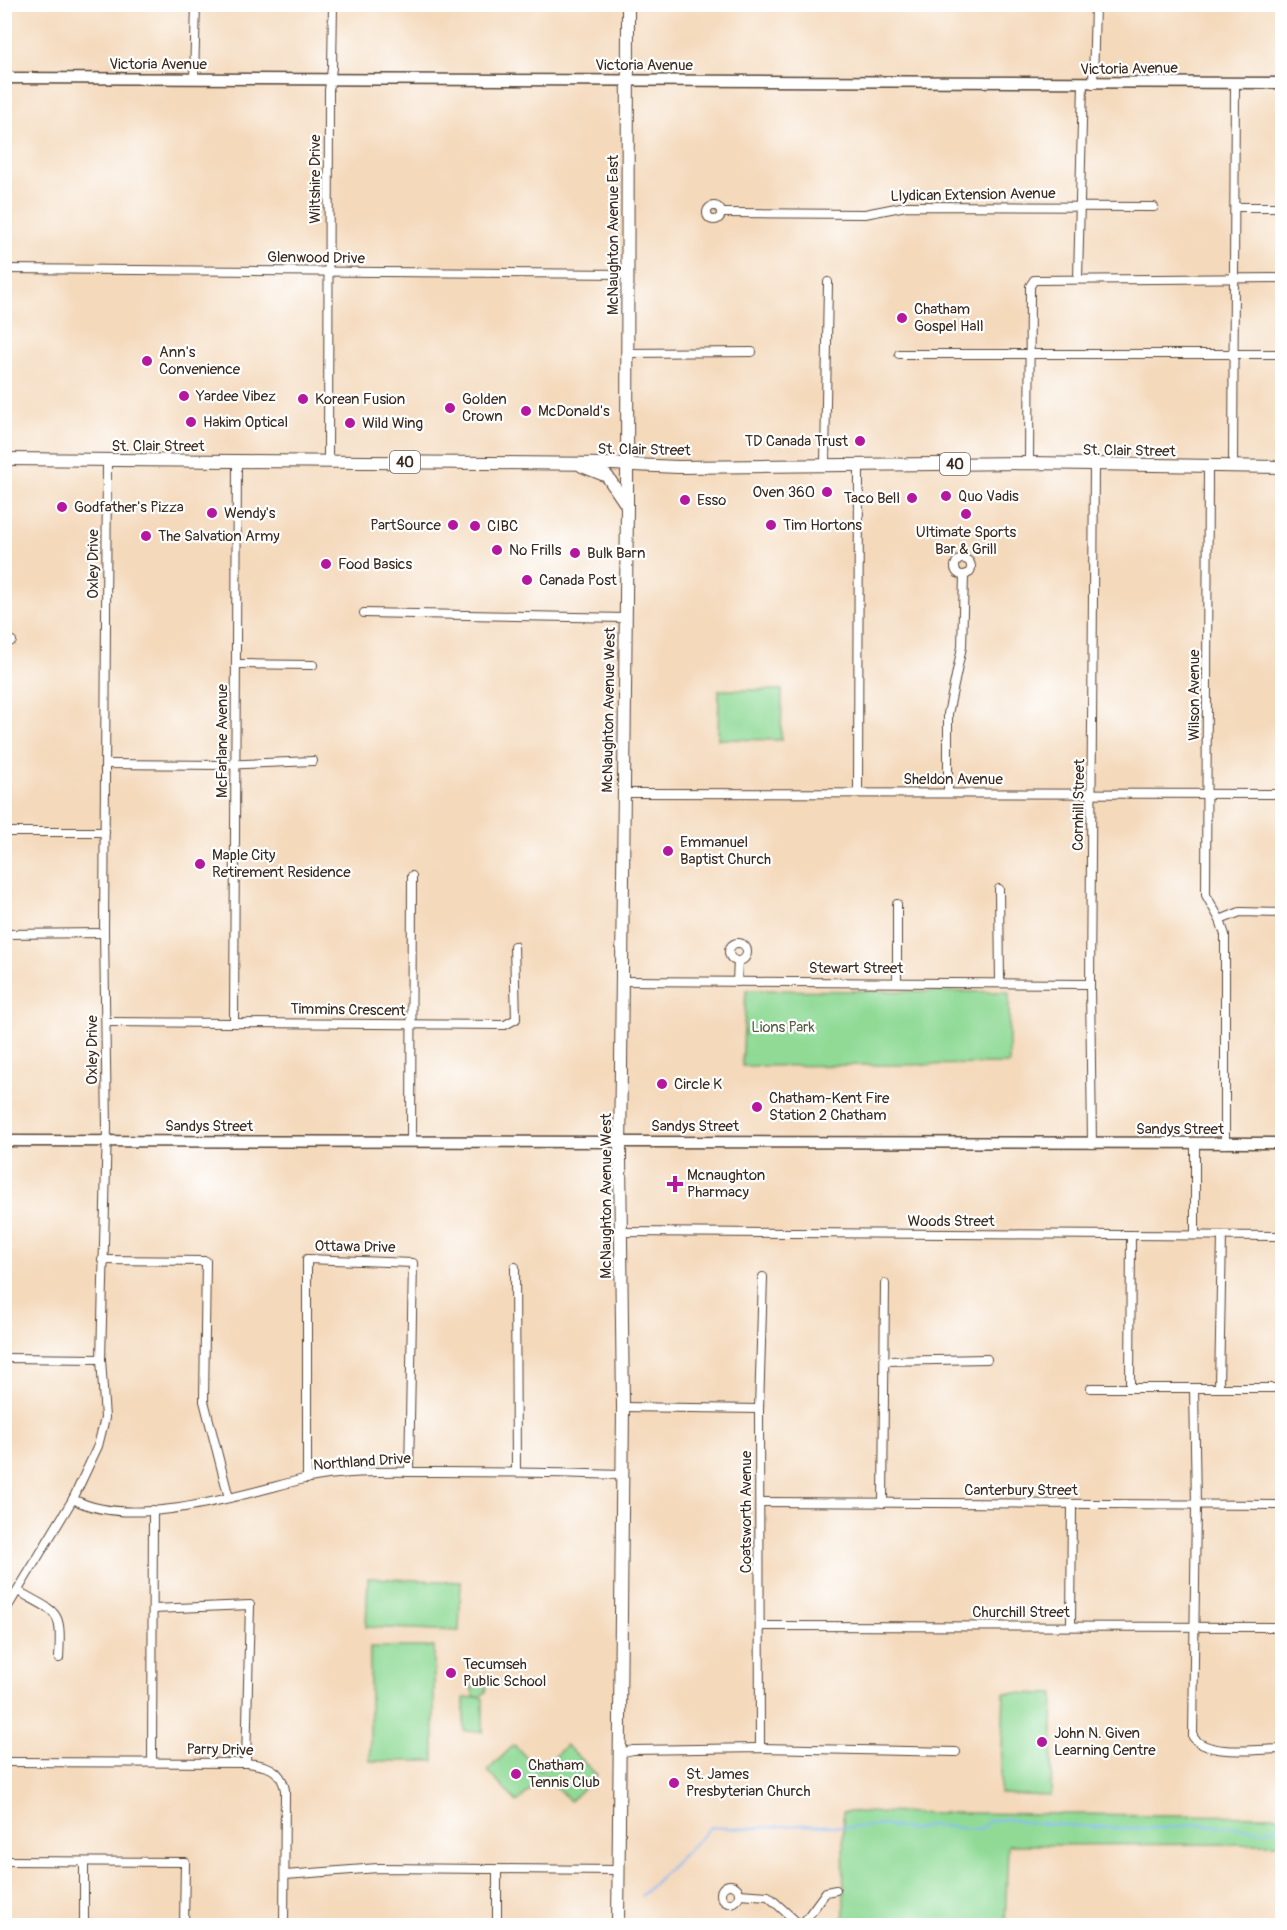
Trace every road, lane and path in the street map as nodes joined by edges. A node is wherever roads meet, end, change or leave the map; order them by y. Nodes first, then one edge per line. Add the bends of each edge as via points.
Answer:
1 (196, 4) edge
2 (333, 4) edge
3 (627, 4) edge
4 (1095, 4) edge
5 (4, 78) edge
6 (194, 79) junction
7 (330, 80) junction
8 (627, 80) junction
9 (1235, 83) junction
10 (1282, 83) edge
11 (1088, 84) junction
12 (1080, 206) junction
13 (1154, 207) dead end
14 (1235, 207) junction
15 (1282, 207) edge
16 (722, 213) dead end
17 (4, 268) edge
18 (329, 271) junction
19 (628, 274) junction
20 (1078, 278) junction
21 (1282, 278) edge
22 (1235, 279) junction
23 (828, 282) dead end
24 (752, 352) dead end
25 (628, 353) junction
26 (1029, 353) junction
27 (899, 354) dead end
28 (1233, 354) junction
29 (1282, 354) edge
30 (4, 459) edge
31 (107, 461) junction
32 (237, 461) junction
33 (328, 462) junction
34 (1029, 463) junction
35 (573, 464) junction
36 (825, 464) junction
37 (859, 465) junction
38 (627, 466) junction
39 (1094, 466) junction
40 (1208, 467) junction
41 (1233, 467) junction
42 (1282, 467) edge
43 (627, 505) junction
44 (964, 576) dead end
45 (364, 613) dead end
46 (625, 618) junction
47 (236, 664) junction
48 (313, 665) dead end
49 (313, 761) dead end
50 (235, 764) junction
51 (106, 765) junction
52 (858, 792) junction
53 (623, 793) junction
54 (948, 793) junction
55 (1092, 794) junction
56 (1207, 794) junction
57 (1282, 794) edge
58 (4, 832) edge
59 (105, 832) junction
60 (412, 876) dead end
61 (999, 889) dead end
62 (897, 904) dead end
63 (1282, 913) edge
64 (1220, 920) junction
65 (104, 933) junction
66 (4, 934) edge
67 (514, 946) dead end
68 (738, 961) dead end
69 (623, 981) junction
70 (897, 981) junction
71 (737, 982) junction
72 (1000, 983) junction
73 (1090, 984) junction
74 (106, 1022) junction
75 (234, 1022) junction
76 (411, 1025) junction
77 (4, 1141) edge
78 (107, 1141) junction
79 (411, 1141) junction
80 (621, 1141) junction
81 (1282, 1143) edge
82 (1092, 1144) junction
83 (1195, 1144) junction
84 (1225, 1144) junction
85 (620, 1232) junction
86 (1131, 1235) junction
87 (1195, 1235) junction
88 (1222, 1236) junction
89 (1282, 1236) edge
90 (102, 1260) junction
91 (515, 1266) dead end
92 (763, 1277) dead end
93 (885, 1284) dead end
94 (4, 1358) edge
95 (101, 1359) junction
96 (987, 1359) dead end
97 (885, 1361) junction
98 (1130, 1386) junction
99 (1219, 1386) junction
100 (1090, 1388) dead end
101 (1194, 1388) junction
102 (1282, 1388) edge
103 (622, 1407) junction
104 (759, 1408) junction
105 (410, 1472) junction
106 (516, 1472) junction
107 (622, 1474) junction
108 (307, 1479) junction
109 (229, 1498) junction
110 (73, 1499) junction
111 (760, 1502) junction
112 (883, 1503) junction
113 (1072, 1504) junction
114 (1196, 1505) junction
115 (1282, 1505) edge
116 (153, 1510) junction
117 (18, 1591) junction
118 (153, 1609) junction
119 (4, 1613) edge
120 (760, 1626) junction
121 (1071, 1626) junction
122 (1196, 1626) junction
123 (1282, 1627) edge
124 (59, 1658) dead end
125 (760, 1748) junction
126 (1282, 1749) edge
127 (956, 1752) dead end
128 (620, 1753) junction
129 (4, 1762) edge
130 (152, 1762) junction
131 (246, 1763) junction
132 (4, 1861) edge
133 (84, 1862) junction
134 (497, 1869) junction
135 (618, 1870) junction
136 (285, 1875) junction
137 (836, 1890) dead end
138 (739, 1894) dead end
139 (84, 1926) edge
140 (184, 1926) edge
141 (284, 1926) edge
142 (497, 1926) edge
143 (618, 1926) edge
144 (801, 1926) edge

1 - 6 street
2 - 7 street, Wiltshire Drive
3 - 8 main road, McNaughton Avenue East
4 - 11 street
5 - 6 street, Victoria Avenue
6 - 7 street, Victoria Avenue
7 - 8 street, Victoria Avenue
7 - 18 street, Wiltshire Drive
8 - 11 street, Victoria Avenue
8 - 19 main road, McNaughton Avenue East
9 - 10 street, Victoria Avenue
9 - 11 street, Victoria Avenue
9 - 14 street
11 - 12 street
12 - 13 street, Llydican Extension Avenue
12 - 16 street, Llydican Extension Avenue via 906,206 865,214
12 - 20 street
14 - 15 street
14 - 22 street
17 - 18 street, Glenwood Drive
18 - 19 street, Glenwood Drive
18 - 33 street, Wiltshire Drive
19 - 25 main road, McNaughton Avenue East
20 - 22 street
20 - 26 street via 1034,280 1029,286
21 - 22 street
22 - 28 street
23 - 36 street
24 - 25 street
25 - 38 main road, McNaughton Avenue East
26 - 27 street
26 - 28 street
26 - 34 street
28 - 29 street
28 - 41 street
30 - 31 main road, St. Clair Street / 40
31 - 32 main road, St. Clair Street / 40
31 - 51 street, Oxley Drive
32 - 33 main road, St. Clair Street / 40
32 - 47 street, McFarlane Avenue
33 - 35 main road, St. Clair Street / 40
34 - 37 main road, St. Clair Street / 40
34 - 39 main road, St. Clair Street / 40
35 - 38 main road, St. Clair Street / 40
35 - 43 main road via 607,476
36 - 37 main road, St. Clair Street / 40
36 - 38 main road, St. Clair Street / 40
37 - 52 street
38 - 43 main road, McNaughton Avenue West
39 - 40 main road, St. Clair Street / 40
39 - 55 street, Cornhill Street
40 - 41 main road, St. Clair Street / 40
40 - 56 street, Wilson Avenue
41 - 42 main road, St. Clair Street / 40
43 - 46 main road, McNaughton Avenue West
44 - 54 street via 962,647 948,714
45 - 46 street
46 - 53 main road, McNaughton Avenue West
47 - 48 street
47 - 50 street, McFarlane Avenue
49 - 50 street
50 - 51 street
50 - 75 street, McFarlane Avenue
51 - 59 street, Oxley Drive
52 - 53 street, Sheldon Avenue
52 - 54 street, Sheldon Avenue
53 - 69 main road, McNaughton Avenue West
54 - 55 street, Sheldon Avenue
55 - 56 street, Sheldon Avenue
55 - 73 street, Cornhill Street
56 - 57 street, Sheldon Avenue
56 - 64 street, Wilson Avenue via 1206,895
58 - 59 street
59 - 65 street, Oxley Drive
60 - 76 street
61 - 72 street
62 - 70 street
63 - 64 street via 1240,912
64 - 84 street, Wilson Avenue via 1225,935
65 - 66 street
65 - 74 street, Oxley Drive
67 - 76 street, Timmins Crescent via 513,1022
68 - 71 street
69 - 71 street, Stewart Street
69 - 80 main road, McNaughton Avenue West
70 - 71 street, Stewart Street
70 - 72 street, Stewart Street
72 - 73 street, Stewart Street
73 - 82 street, Cornhill Street
74 - 75 street, Timmins Crescent
74 - 78 street, Oxley Drive
75 - 76 street, Timmins Crescent
76 - 79 street
77 - 78 street, Sandys Street
78 - 79 street, Sandys Street
78 - 90 street, Oxley Drive
79 - 80 street, Sandys Street
80 - 82 street, Sandys Street
80 - 85 main road, McNaughton Avenue West
81 - 84 street, Sandys Street
82 - 83 street, Sandys Street
83 - 84 street, Sandys Street
83 - 87 street
85 - 86 street, Woods Street
85 - 103 main road, McNaughton Avenue West
86 - 87 street, Woods Street
86 - 98 street
87 - 88 street, Woods Street
88 - 89 street, Woods Street
88 - 99 street
90 - 95 street, Oxley Drive
90 - 109 street via 206,1261 204,1401
91 - 106 street
92 - 104 street, Coatsworth Avenue
93 - 97 street
94 - 95 street
95 - 110 street, Oxley Drive via 105,1418 98,1446
96 - 97 street
97 - 112 street
98 - 100 street
98 - 101 street
99 - 101 street
99 - 102 street
101 - 114 street
103 - 104 street
103 - 107 main road, McNaughton Avenue West
104 - 111 street, Coatsworth Avenue
105 - 106 street, Northland Drive
105 - 108 street, Northland Drive
105 - 108 street, Ottawa Drive via 413,1263 306,1259
106 - 107 street, Northland Drive
107 - 128 main road, McNaughton Avenue West
108 - 109 street, Northland Drive
109 - 116 street, Northland Drive via 190,1508
110 - 116 street, Northland Drive via 92,1508
110 - 117 street, Oxley Drive
111 - 112 street, Canterbury Street
111 - 120 street, Coatsworth Avenue
112 - 113 street, Canterbury Street
113 - 114 street, Canterbury Street
113 - 121 street
114 - 115 street, Canterbury Street
114 - 122 street
116 - 118 street
117 - 119 street, Oxley Drive
117 - 124 street via 55,1612 61,1628
118 - 130 street
118 - 131 street via 250,1605
120 - 121 street, Churchill Street
120 - 125 street, Coatsworth Avenue
121 - 122 street, Churchill Street
122 - 123 street, Churchill Street
122 - 126 street via 1193,1737 1210,1749
125 - 127 street
125 - 128 street
128 - 135 main road, McNaughton Avenue West
129 - 130 street, Parry Drive
130 - 131 street, Parry Drive
131 - 136 street, Parry Drive via 272,1768 284,1783
132 - 133 street
133 - 139 street
133 - 140 street via 185,1862
134 - 135 street
134 - 136 street via 378,1868
134 - 142 street
135 - 143 main road, McNaughton Avenue West
136 - 141 street, Parry Drive
137 - 144 street via 826,1892
138 - 144 street via 768,1896

